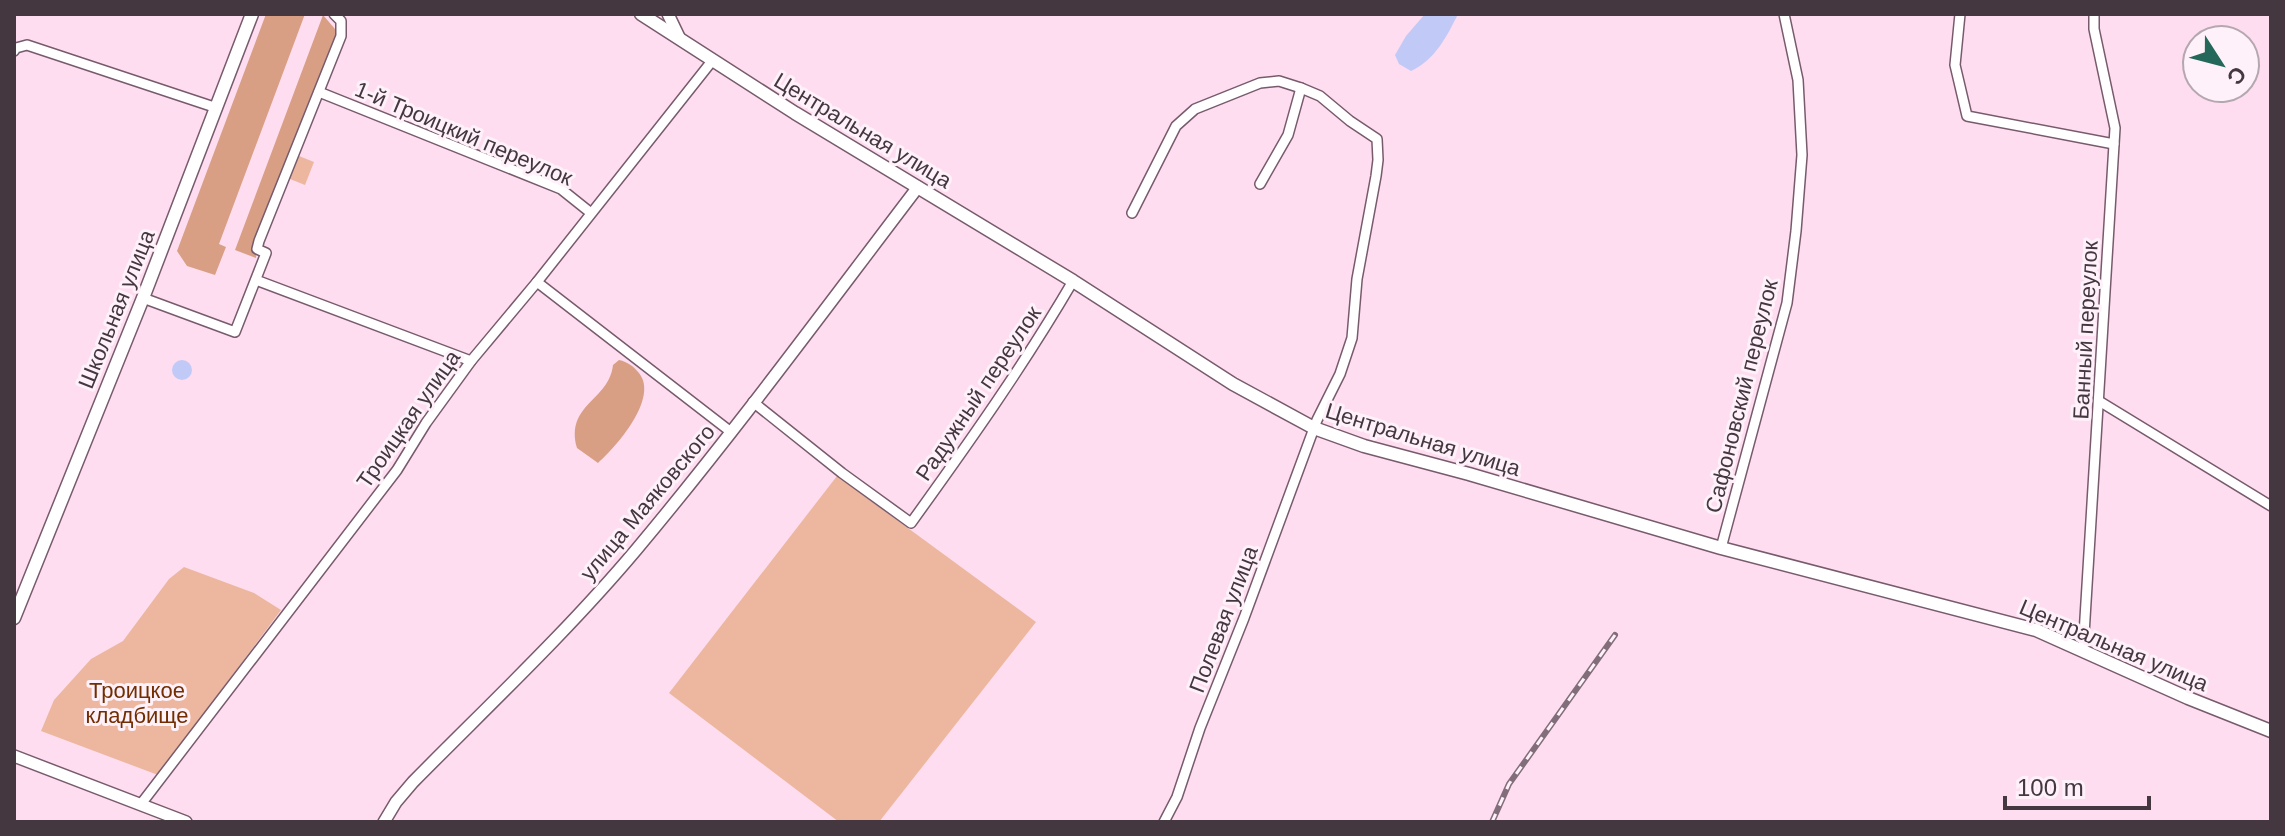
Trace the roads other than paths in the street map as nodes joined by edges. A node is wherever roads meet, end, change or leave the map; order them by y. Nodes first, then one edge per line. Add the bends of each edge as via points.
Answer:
1 (252, 14) edge
2 (334, 14) edge
3 (641, 14) edge
4 (668, 14) edge
5 (1784, 14) edge
6 (1960, 14) edge
7 (2094, 14) edge
8 (679, 37) junction
9 (15, 50) edge
10 (712, 61) junction
11 (1301, 88) junction
12 (319, 92) junction
13 (217, 108) junction
14 (2114, 144) junction
15 (1260, 184) dead end
16 (918, 187) junction
17 (591, 213) junction
18 (1132, 213) dead end
19 (256, 280) junction
20 (1073, 281) junction
21 (537, 282) junction
22 (143, 298) junction
23 (471, 361) junction
24 (2099, 401) junction
25 (753, 402) junction
26 (1314, 428) junction
27 (731, 432) junction
28 (2271, 506) edge
29 (1721, 548) junction
30 (14, 618) edge
31 (2083, 651) junction
32 (2271, 731) edge
33 (14, 756) edge
34 (141, 804) junction
35 (186, 822) edge
36 (384, 822) edge
37 (1164, 822) edge

1 - 13 main road, Школьная улица
2 - 12 street via 342,29
3 - 8 main road, Центральная улица
4 - 8 street
5 - 29 street, Сафоновский переулок via 1798,80 1802,155 1796,231 1787,303
6 - 14 street via 1955,65 1967,116
7 - 14 street, Банный переулок
8 - 10 main road, Центральная улица
9 - 13 street via 27,45
10 - 16 main road, Центральная улица
10 - 17 street, Троицкая улица
11 - 15 street via 1288,135
11 - 18 street via 1279,81 1260,83 1184,117
11 - 26 street, Полевая улица via 1377,139 1378,160 1352,338
12 - 17 street, 1-й Троицкий переулок via 561,189
12 - 19 street via 259,241 257,249 266,253
13 - 22 main road, Школьная улица
14 - 24 street, Банный переулок
16 - 20 main road, Центральная улица
16 - 25 street, улица Маяковского
17 - 21 street, Троицкая улица
19 - 22 street via 235,332
19 - 23 street
20 - 25 street, Радужный переулок via 911,523
20 - 26 main road, Центральная улица via 1233,384
21 - 23 street, Троицкая улица
21 - 27 street
22 - 30 main road, Школьная улица
23 - 34 street, Троицкая улица via 397,470
24 - 28 street
24 - 31 street, Банный переулок
25 - 27 street, улица Маяковского
26 - 29 main road, Центральная улица
26 - 37 street, Полевая улица
27 - 36 street, улица Маяковского via 625,563 413,782
29 - 31 main road, Центральная улица via 2018,624
31 - 32 main road, Центральная улица
33 - 34 street
34 - 35 street

